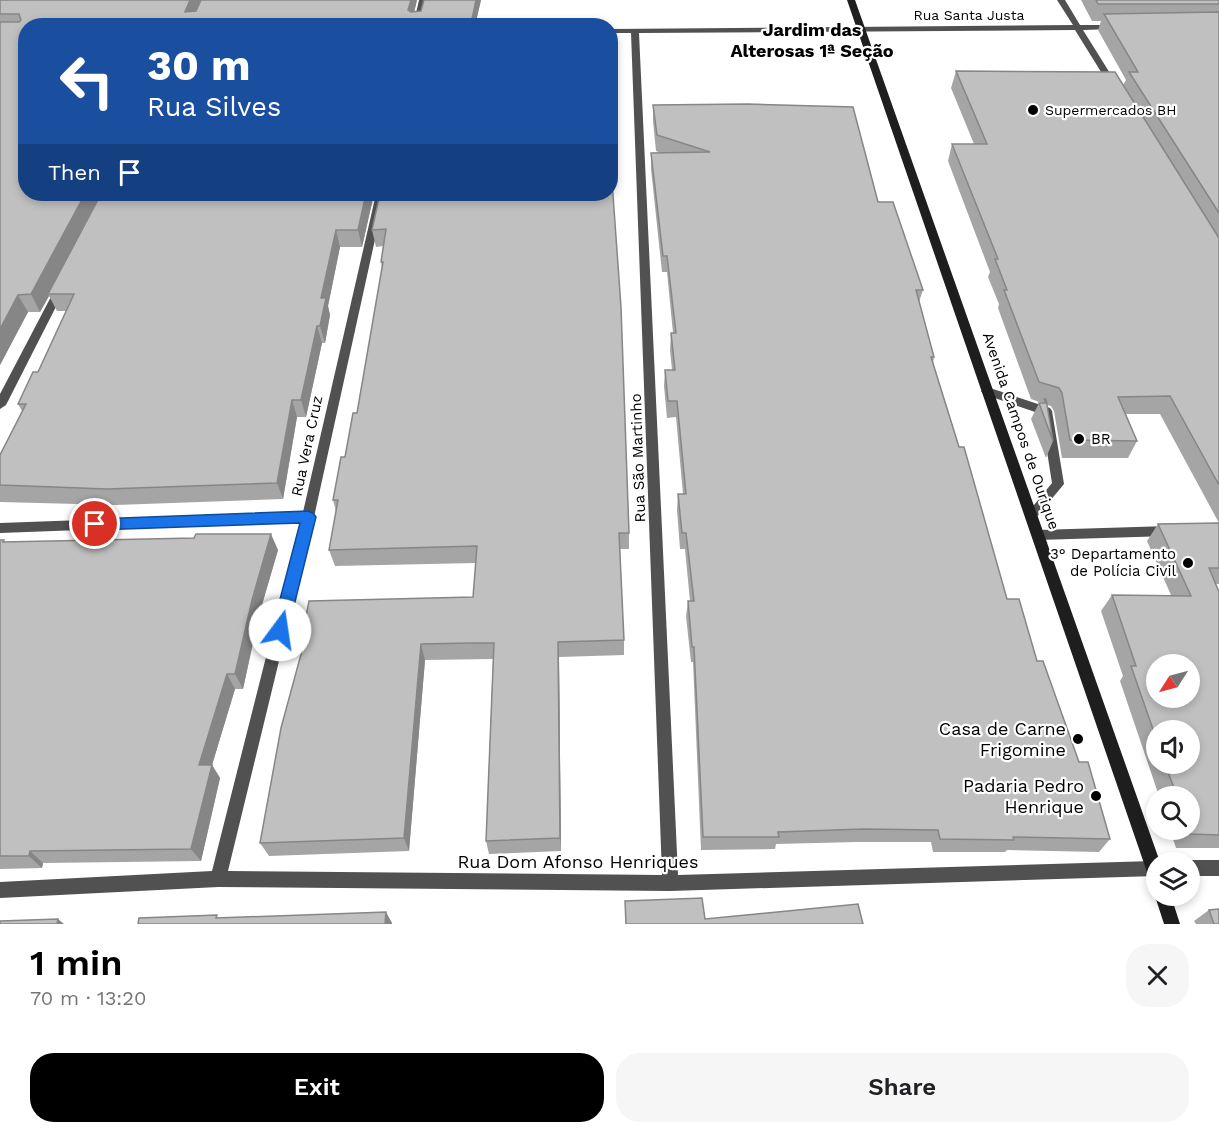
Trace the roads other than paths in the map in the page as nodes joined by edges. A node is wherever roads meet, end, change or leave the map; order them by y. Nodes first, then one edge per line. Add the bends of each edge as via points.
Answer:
1 (423, 0) edge
2 (851, 0) edge
3 (1061, 0) edge
4 (419, 18) edge
5 (1125, 27) edge
6 (861, 28) junction
7 (1078, 28) junction
8 (618, 31) edge
9 (635, 31) junction
10 (1121, 97) edge
11 (378, 201) edge
12 (65, 278) edge
13 (987, 391) junction
14 (0, 405) edge
15 (1031, 516) junction
16 (308, 517) junction
17 (0, 528) edge
18 (1185, 531) edge
19 (1038, 535) junction
20 (1149, 852) edge
21 (1200, 868) edge
22 (1219, 868) edge
23 (1146, 871) edge
24 (218, 879) junction
25 (670, 883) junction
26 (0, 890) edge
27 (1166, 906) edge
28 (1172, 924) edge

1 - 4 street
2 - 6 main road, Avenida Campos de Ourique
3 - 7 street
5 - 7 street, Rua Santa Justa
6 - 7 street, Rua Santa Justa
6 - 9 street, Rua Santa Justa
6 - 13 main road, Avenida Campos de Ourique
7 - 10 street
8 - 9 street, Rua Santa Justa
9 - 25 street, Rua São Martinho
11 - 16 street, Rua Vera Cruz
12 - 14 street
13 - 15 main road, Avenida Campos de Ourique
13 - 15 street via 1046,411 1058,484
15 - 19 main road, Avenida Campos de Ourique
16 - 17 street
16 - 24 street, Rua Vera Cruz
18 - 19 street
19 - 20 main road, Avenida Campos de Ourique
21 - 22 street
23 - 25 street, Rua Dom Afonso Henriques
24 - 25 street, Rua Dom Afonso Henriques
24 - 26 street, Rua Dom Afonso Henriques
27 - 28 main road

